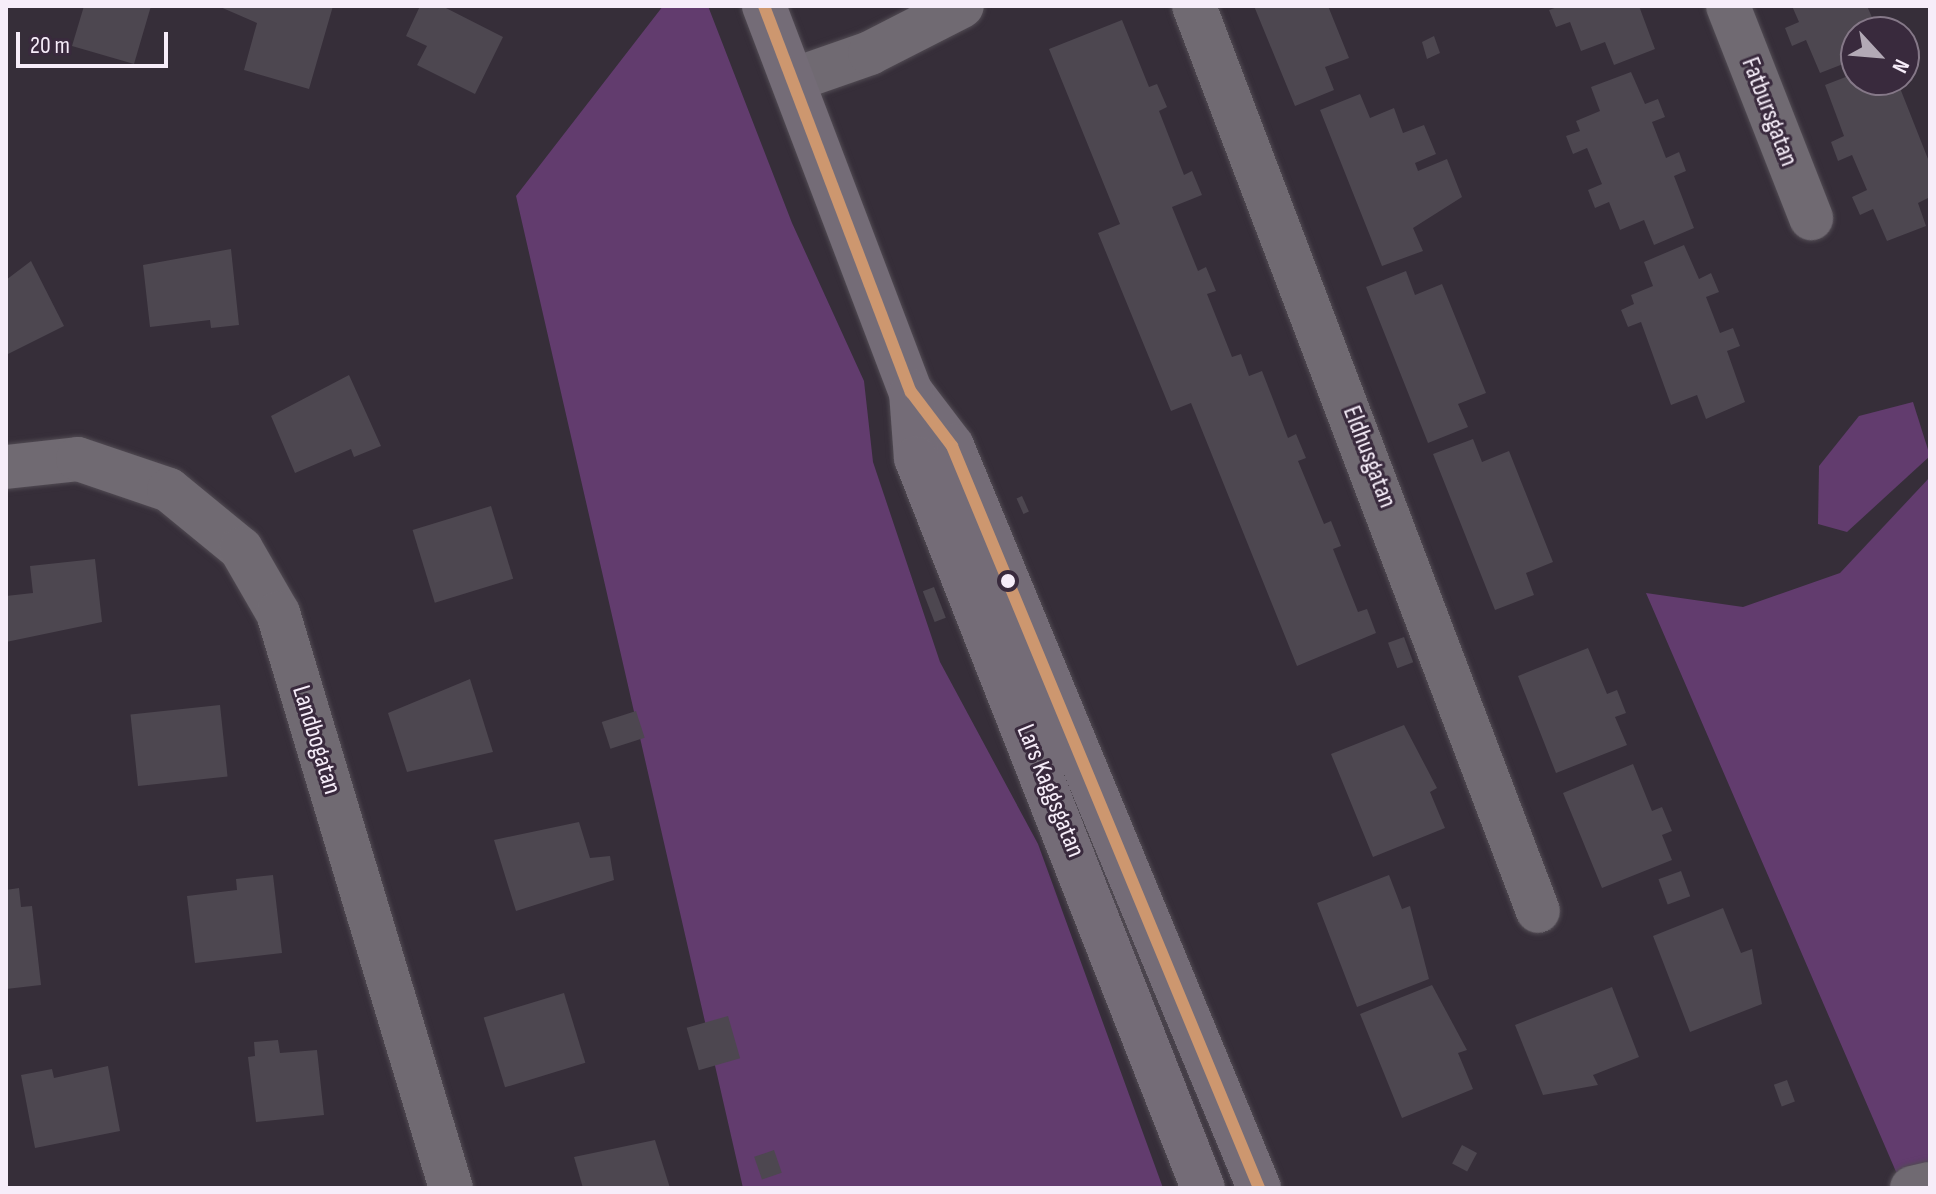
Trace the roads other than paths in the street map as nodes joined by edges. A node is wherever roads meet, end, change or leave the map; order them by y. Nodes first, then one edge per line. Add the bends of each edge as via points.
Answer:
1 (764, 6) edge
2 (962, 6) edge
3 (1194, 6) edge
4 (1728, 6) edge
5 (793, 80) junction
6 (1811, 218) dead end
7 (911, 392) junction
8 (6, 467) edge
9 (1538, 911) dead end
10 (1930, 1184) edge
11 (451, 1188) edge
12 (1203, 1188) edge
13 (1259, 1188) edge
14 (1912, 1188) edge

1 - 5 street, Lars Kaggsgatan
2 - 5 street via 870,53
3 - 9 street, Eldhusgatan
4 - 6 street, Fatbursgatan
5 - 7 street, Lars Kaggsgatan
7 - 12 street, Lars Kaggsgatan via 916,458
7 - 13 street, Lars Kaggsgatan via 964,472
8 - 11 street, Landbogatan via 78,459 169,490 241,549 278,613
10 - 14 street

